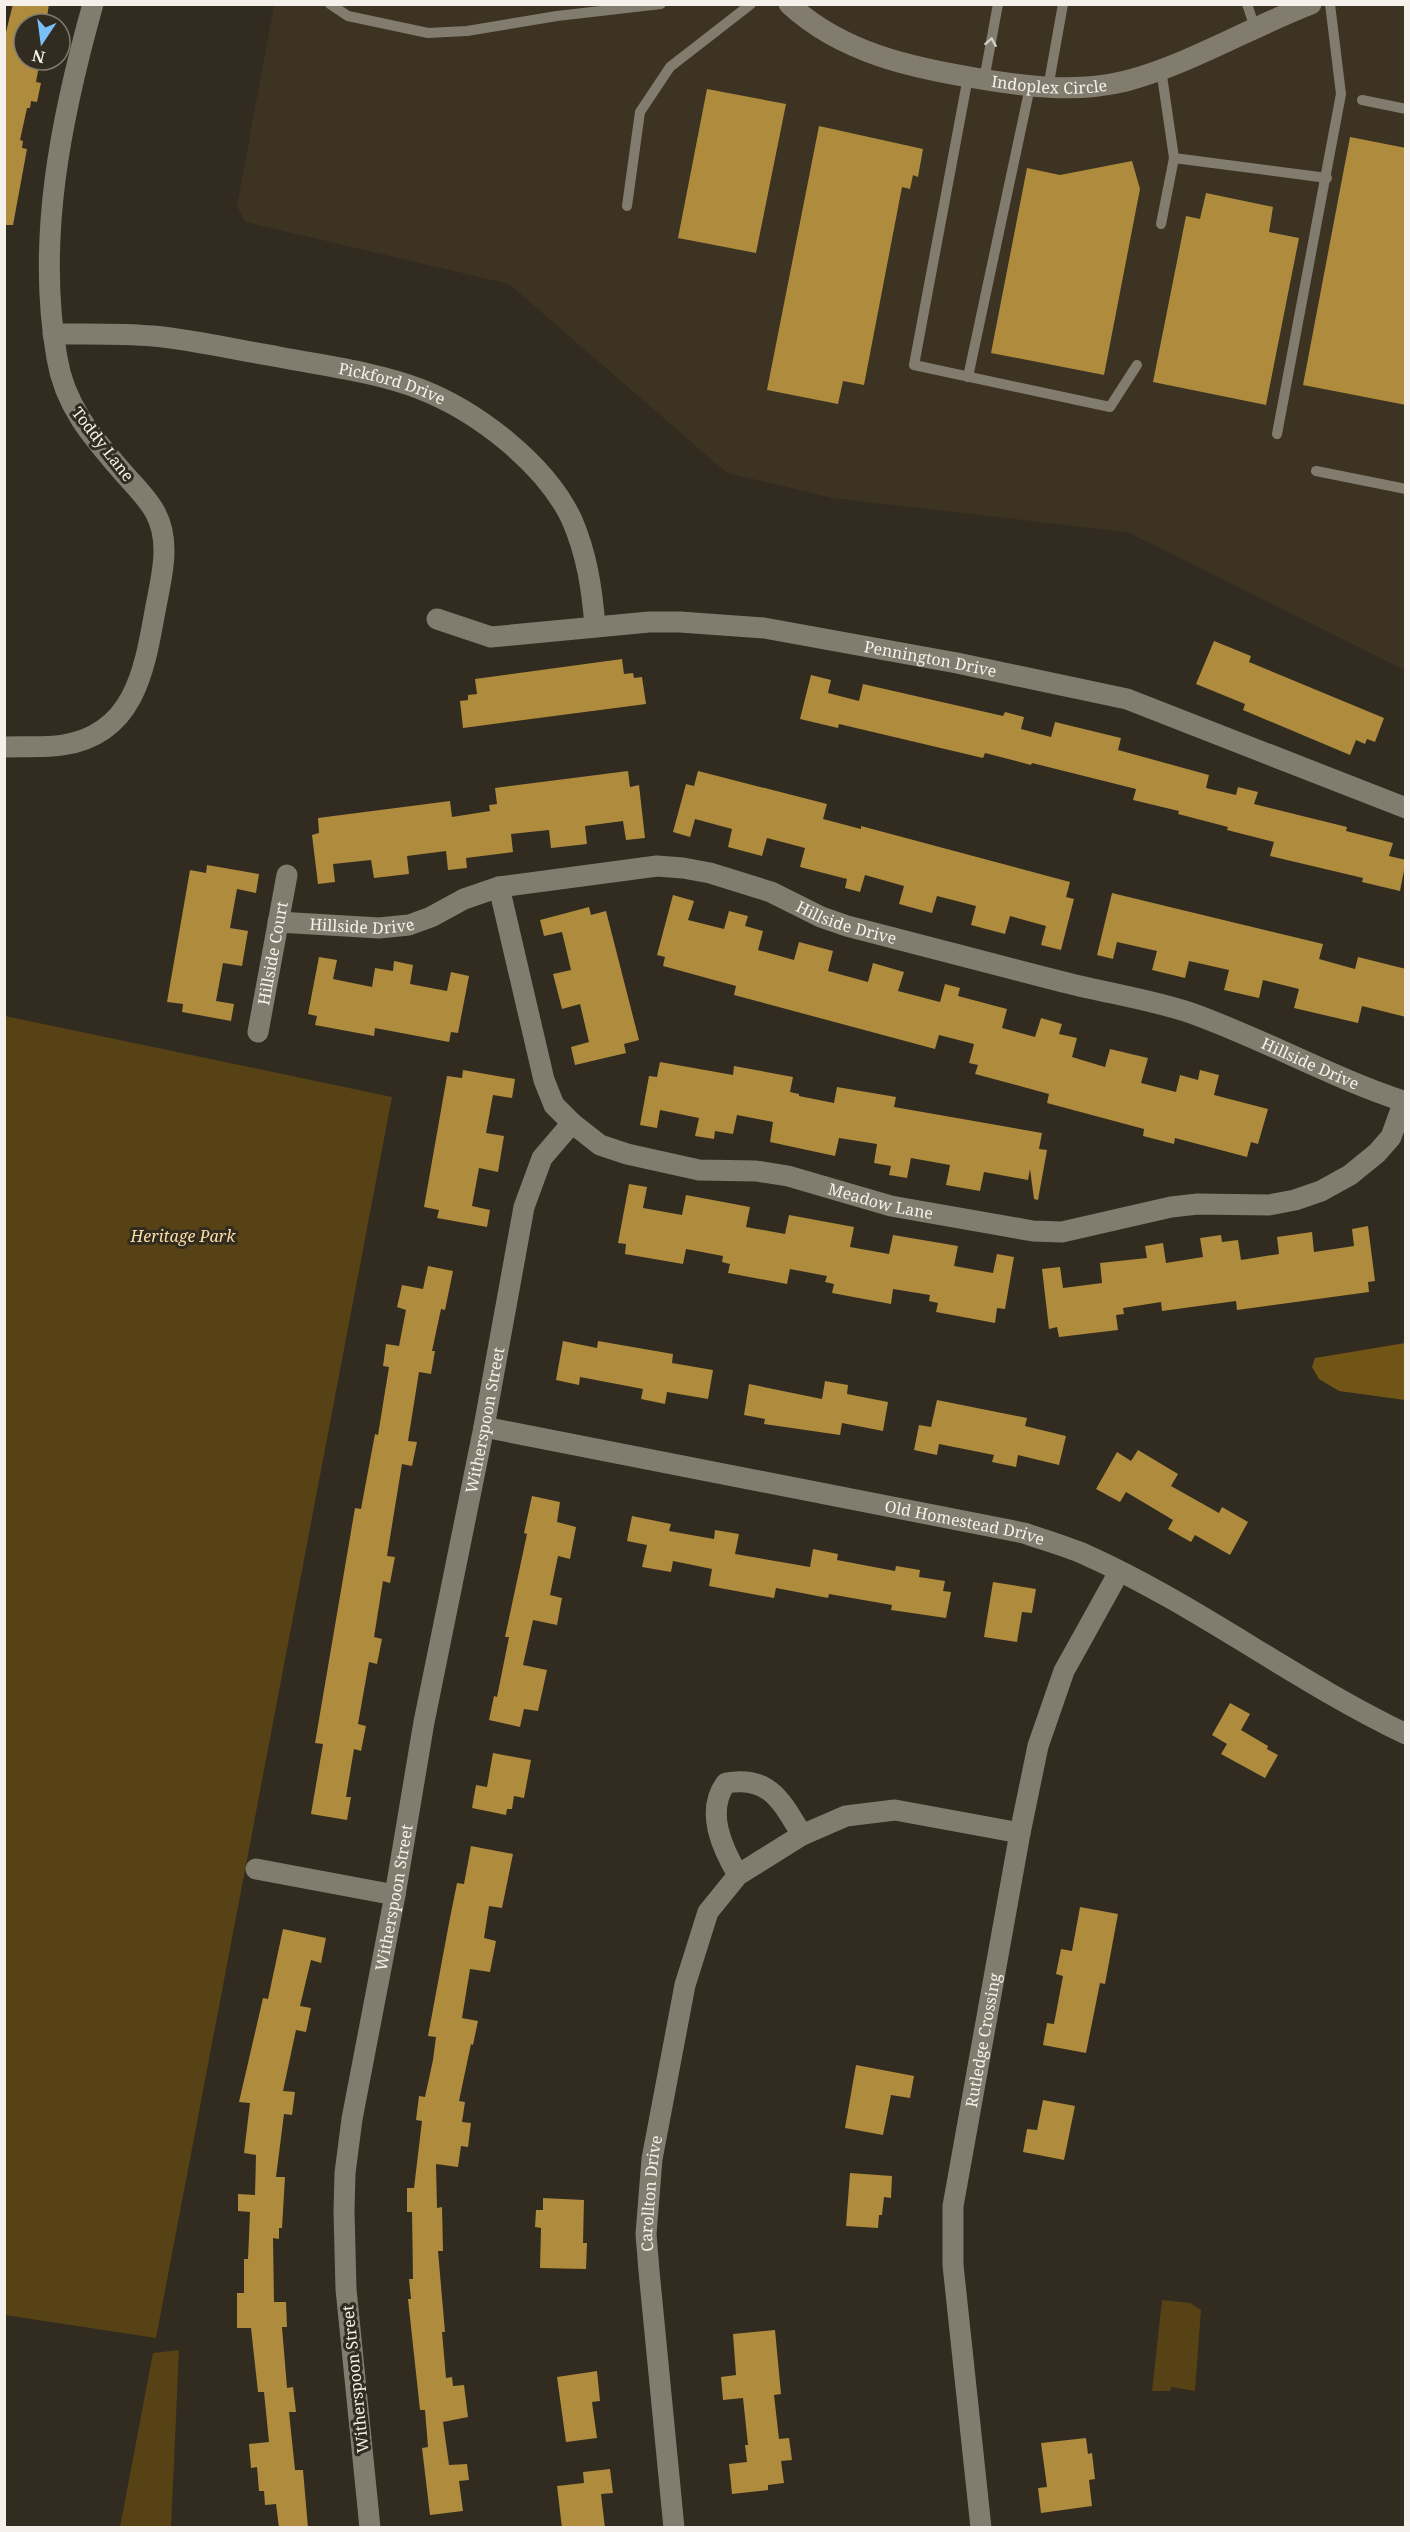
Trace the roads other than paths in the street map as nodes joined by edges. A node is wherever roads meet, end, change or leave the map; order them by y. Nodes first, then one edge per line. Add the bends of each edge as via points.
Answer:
1 (93, 4) edge
2 (330, 4) edge
3 (661, 4) edge
4 (751, 4) edge
5 (789, 4) edge
6 (998, 4) edge
7 (1063, 4) edge
8 (1247, 4) edge
9 (1311, 4) edge
10 (1330, 4) edge
11 (587, 9) edge
12 (1255, 28) junction
13 (1161, 69) junction
14 (976, 78) junction
15 (1039, 88) junction
16 (1362, 100) dead end
17 (1406, 109) edge
18 (1174, 158) junction
19 (1327, 178) junction
20 (627, 206) dead end
21 (1161, 224) dead end
22 (53, 334) junction
23 (1137, 365) dead end
24 (969, 376) junction
25 (1277, 434) dead end
26 (1316, 471) dead end
27 (1406, 489) edge
28 (437, 619) dead end
29 (595, 626) junction
30 (4, 747) edge
31 (1406, 808) edge
32 (287, 875) dead end
33 (499, 887) junction
34 (278, 922) junction
35 (258, 1032) dead end
36 (1405, 1101) edge
37 (572, 1123) junction
38 (484, 1427) junction
39 (1119, 1572) junction
40 (1406, 1734) edge
41 (1020, 1833) junction
42 (802, 1835) junction
43 (256, 1869) dead end
44 (738, 1875) junction
45 (395, 1895) junction
46 (370, 2528) edge
47 (674, 2528) edge
48 (981, 2528) edge

1 - 22 street, Toddy Lane via 74,73 56,170 49,236
2 - 11 lane via 348,16 428,33 467,32
3 - 11 lane
4 - 20 lane via 670,67 640,112
5 - 14 street, Indoplex Circle via 819,28 860,49 896,62
14 -> 6 lane
7 - 15 lane
8 - 12 lane
9 - 12 street, Indoplex Circle
10 - 19 lane via 1341,94
12 - 13 street, Indoplex Circle
13 - 15 street, Indoplex Circle via 1106,85
13 - 18 lane
14 - 15 street, Indoplex Circle
14 - 24 lane via 914,365
15 - 24 lane
16 - 17 lane
18 - 19 lane
18 - 21 lane
19 - 25 lane
22 - 29 street, Pickford Drive via 183,340 341,369 442,398 512,446 562,502 588,568
22 - 30 street, Toddy Lane via 70,404 156,513 164,563 145,665 136,692 125,708 99,731 77,741
23 - 24 lane via 1110,407
26 - 27 lane
28 - 29 street, Pennington Drive via 491,637
29 - 31 street, Pennington Drive via 680,622 764,628 1127,699
32 - 34 street, Hillside Court
33 - 34 street, Hillside Drive via 409,925 379,928
33 - 36 street, Hillside Drive via 657,866 710,873 771,892 848,926 1190,1013 1354,1084
33 - 37 street, Meadow Lane via 544,1080 554,1105
34 - 35 street, Hillside Court
36 - 37 street, Meadow Lane via 1391,1137 1377,1154 1321,1191 1269,1205 1172,1207 1062,1232 1015,1228 891,1206 788,1176 699,1170 658,1161 600,1145
37 - 38 street, Witherspoon Street via 542,1158 524,1207
38 - 39 street, Old Homestead Drive via 1024,1533
38 - 45 street, Witherspoon Street via 424,1722
39 - 40 street, Old Homestead Drive
39 - 41 street, Rutledge Crossing via 1064,1671 1038,1746
41 - 42 street, Carollton Drive via 895,1810 846,1816
41 - 48 street, Rutledge Crossing via 953,2206 953,2265
42 - 44 street, Carollton Drive
42 - 44 street via 782,1801 772,1792 744,1779 726,1783 715,1805 727,1856
43 - 45 street
44 - 47 street, Carollton Drive via 708,1912 685,1985 648,2198 646,2234
45 - 46 street, Witherspoon Street via 352,2119 344,2202 346,2289

